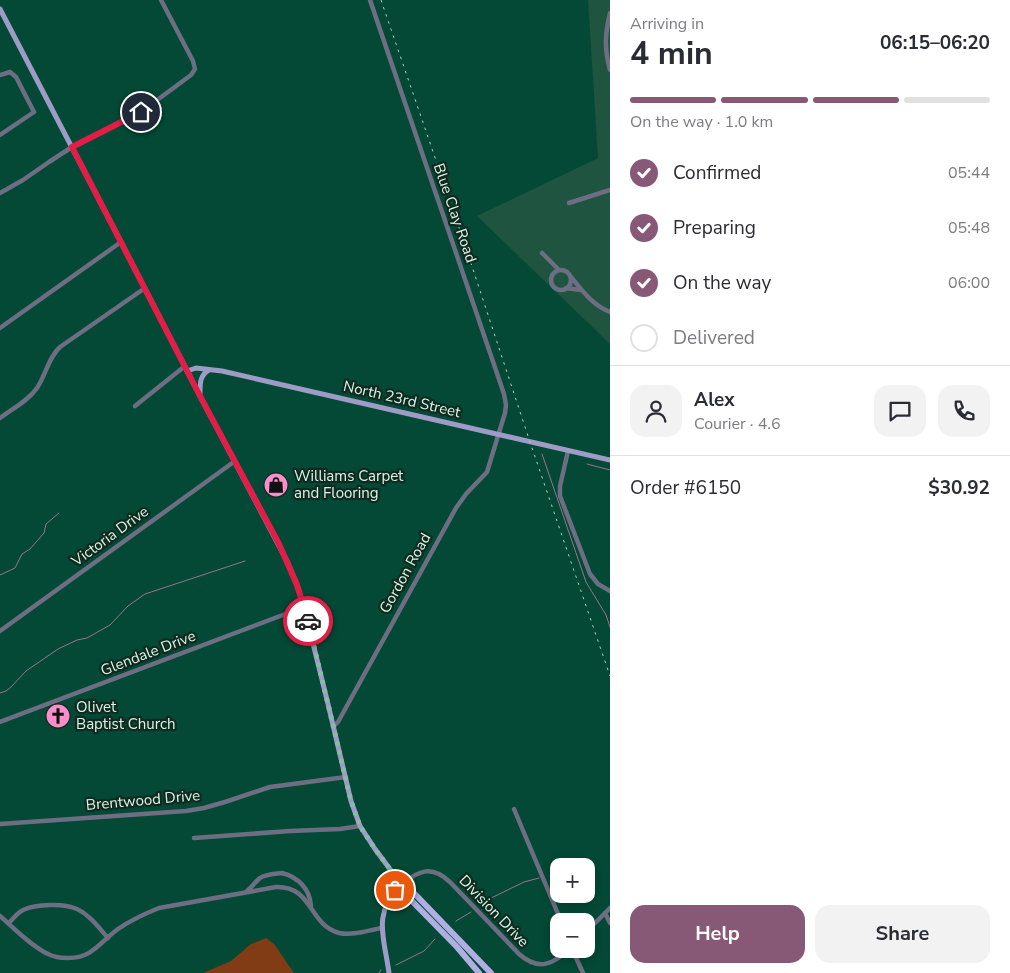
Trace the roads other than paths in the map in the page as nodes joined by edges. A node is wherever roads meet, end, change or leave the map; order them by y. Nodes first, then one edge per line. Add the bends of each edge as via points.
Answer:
1 (161, 0) edge
2 (370, 0) edge
3 (0, 10) edge
4 (610, 13) edge
5 (610, 70) edge
6 (0, 76) edge
7 (0, 135) edge
8 (72, 147) junction
9 (610, 190) edge
10 (0, 193) edge
11 (569, 203) dead end
12 (121, 242) junction
13 (542, 253) dead end
14 (559, 270) junction
15 (570, 276) junction
16 (145, 288) junction
17 (566, 288) junction
18 (581, 290) junction
19 (610, 312) edge
20 (0, 328) edge
21 (186, 369) junction
22 (214, 370) junction
23 (200, 396) junction
24 (135, 406) dead end
25 (0, 418) edge
26 (498, 434) junction
27 (568, 451) junction
28 (610, 460) edge
29 (235, 461) junction
30 (610, 591) edge
31 (304, 607) junction
32 (0, 631) edge
33 (0, 722) edge
34 (334, 726) junction
35 (346, 777) junction
36 (514, 809) dead end
37 (0, 824) edge
38 (360, 826) junction
39 (194, 838) dead end
40 (401, 884) junction
41 (245, 892) junction
42 (311, 906) junction
43 (610, 908) edge
44 (558, 913) edge
45 (606, 913) junction
46 (0, 916) edge
47 (9, 923) junction
48 (595, 923) edge
49 (610, 923) edge
50 (382, 928) junction
51 (108, 938) junction
52 (457, 948) junction
53 (561, 958) edge
54 (576, 958) edge
55 (390, 973) edge
56 (479, 973) edge
57 (483, 973) edge
58 (492, 973) edge
59 (583, 973) edge

1 - 8 street via 193,61 192,75 141,112
2 - 26 street, Blue Clay Road via 504,394 506,409
3 - 8 main road
4 - 5 street via 605,42
6 - 7 street via 10,72 16,77 34,112
8 - 10 street
8 - 12 main road
9 - 11 street
12 - 16 main road
12 - 20 street
13 - 14 street
14 - 15 street
14 - 17 street via 553,274 552,286 557,290
15 - 17 street
15 - 18 street
16 - 21 main road
16 - 25 street via 60,347 34,392
17 - 18 street
18 - 19 street via 596,305
21 - 22 main road, North 23rd Street
21 - 23 main road
21 - 24 street
22 - 23 main road via 202,375
22 - 26 main road, North 23rd Street
23 - 29 main road
26 - 27 main road, North 23rd Street
26 - 34 street, Gordon Road via 487,472 456,508
27 - 28 main road, North 23rd Street
27 - 30 street via 560,486 561,499 590,574
29 - 31 main road via 287,561
29 - 32 street, Victoria Drive
31 - 33 street, Glendale Drive
31 - 34 main road
34 - 35 main road
35 - 37 street, Brentwood Drive via 270,787 204,808
35 - 38 main road
36 - 44 street
38 - 39 street
38 - 40 main road
40 - 50 main road via 384,909
40 - 52 highway via 406,895
40 - 53 street, Division Drive via 422,872 439,874 529,961 540,964
40 - 58 highway via 412,890
41 - 42 street via 286,888 298,893
41 - 42 street via 264,876 282,873 306,888
41 - 51 street via 159,908 131,921
42 - 50 street via 320,922 338,932
43 - 45 street
45 - 48 street
45 - 49 street
46 - 47 street
47 - 51 street via 17,914 30,908 67,906 90,918
47 - 51 street via 40,950 57,958 86,955
50 - 55 main road
52 - 56 highway
52 - 57 highway
54 - 59 street

